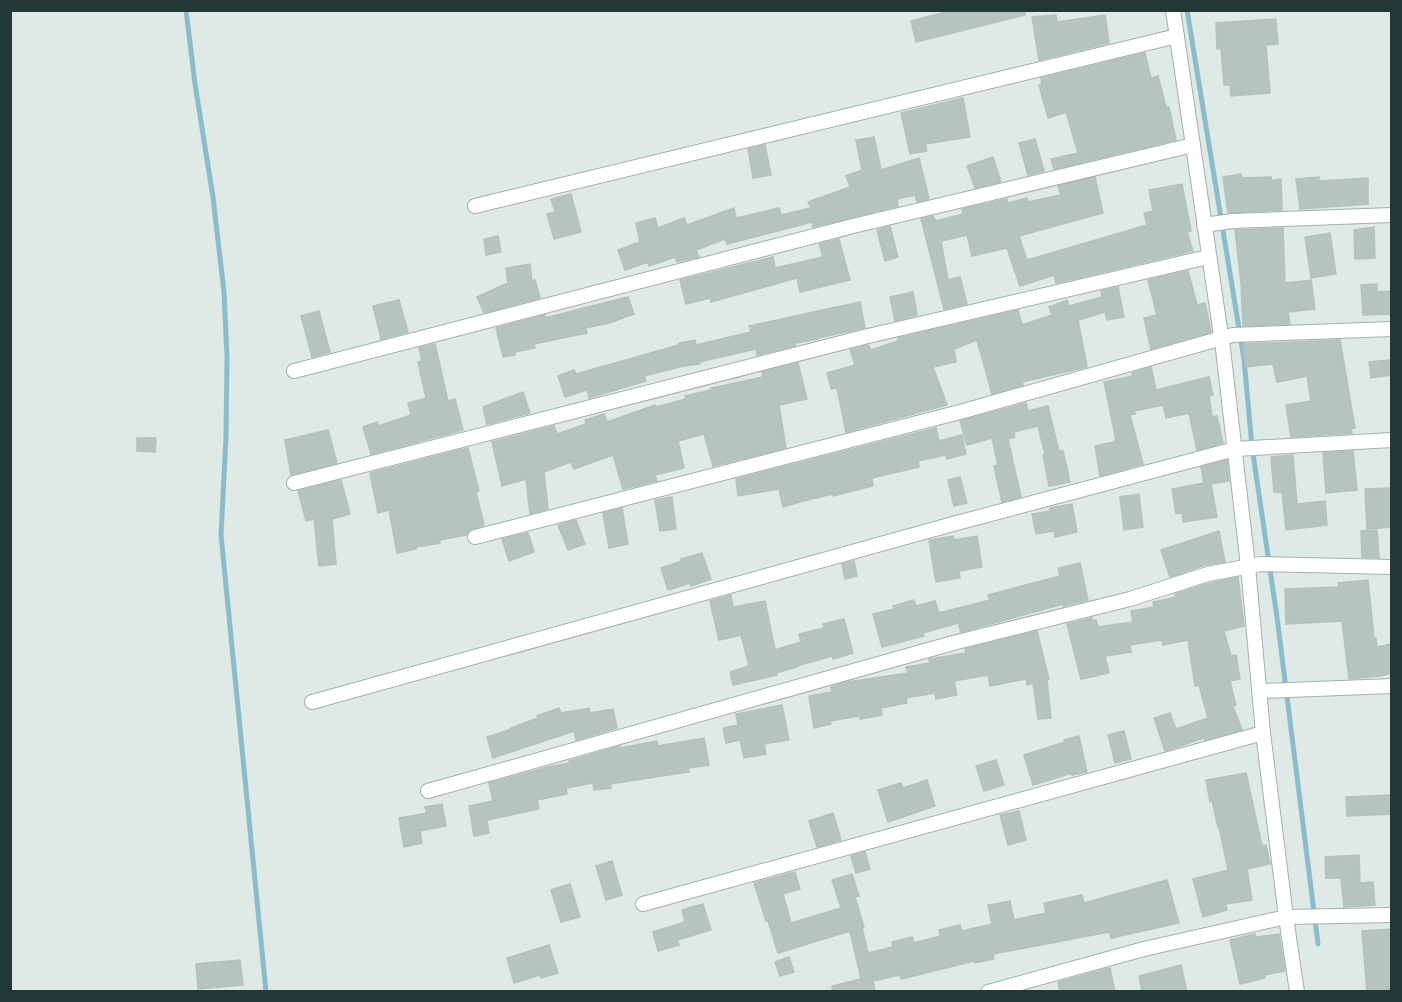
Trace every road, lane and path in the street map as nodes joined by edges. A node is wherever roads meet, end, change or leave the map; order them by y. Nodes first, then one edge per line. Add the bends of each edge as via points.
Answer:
1 (1173, 10) edge
2 (1177, 36) junction
3 (1193, 145) junction
4 (475, 206) dead end
5 (1392, 215) edge
6 (1209, 225) junction
7 (1208, 257) junction
8 (1392, 329) edge
9 (1227, 336) junction
10 (294, 371) dead end
11 (1392, 440) edge
12 (1246, 448) junction
13 (294, 483) dead end
14 (475, 537) dead end
15 (1255, 565) junction
16 (1392, 567) edge
17 (1392, 686) edge
18 (1261, 691) junction
19 (312, 702) dead end
20 (1263, 733) junction
21 (428, 791) dead end
22 (643, 904) dead end
23 (1392, 915) edge
24 (1286, 917) junction
25 (988, 992) edge
26 (1297, 992) edge

1 - 2 street
2 - 3 street
2 - 4 street
3 - 6 street
3 - 10 street via 853,226
5 - 6 street
6 - 7 street
7 - 9 street
7 - 13 street via 856,339
8 - 9 street
9 - 12 street
9 - 14 street via 960,412
11 - 12 street
12 - 15 street
12 - 19 street via 953,524
15 - 16 street
15 - 18 street
15 - 21 street via 1208,574 1130,599 953,643
17 - 18 street
18 - 20 street
20 - 22 street
20 - 24 street
23 - 24 street
24 - 25 street via 1144,949
24 - 26 street

